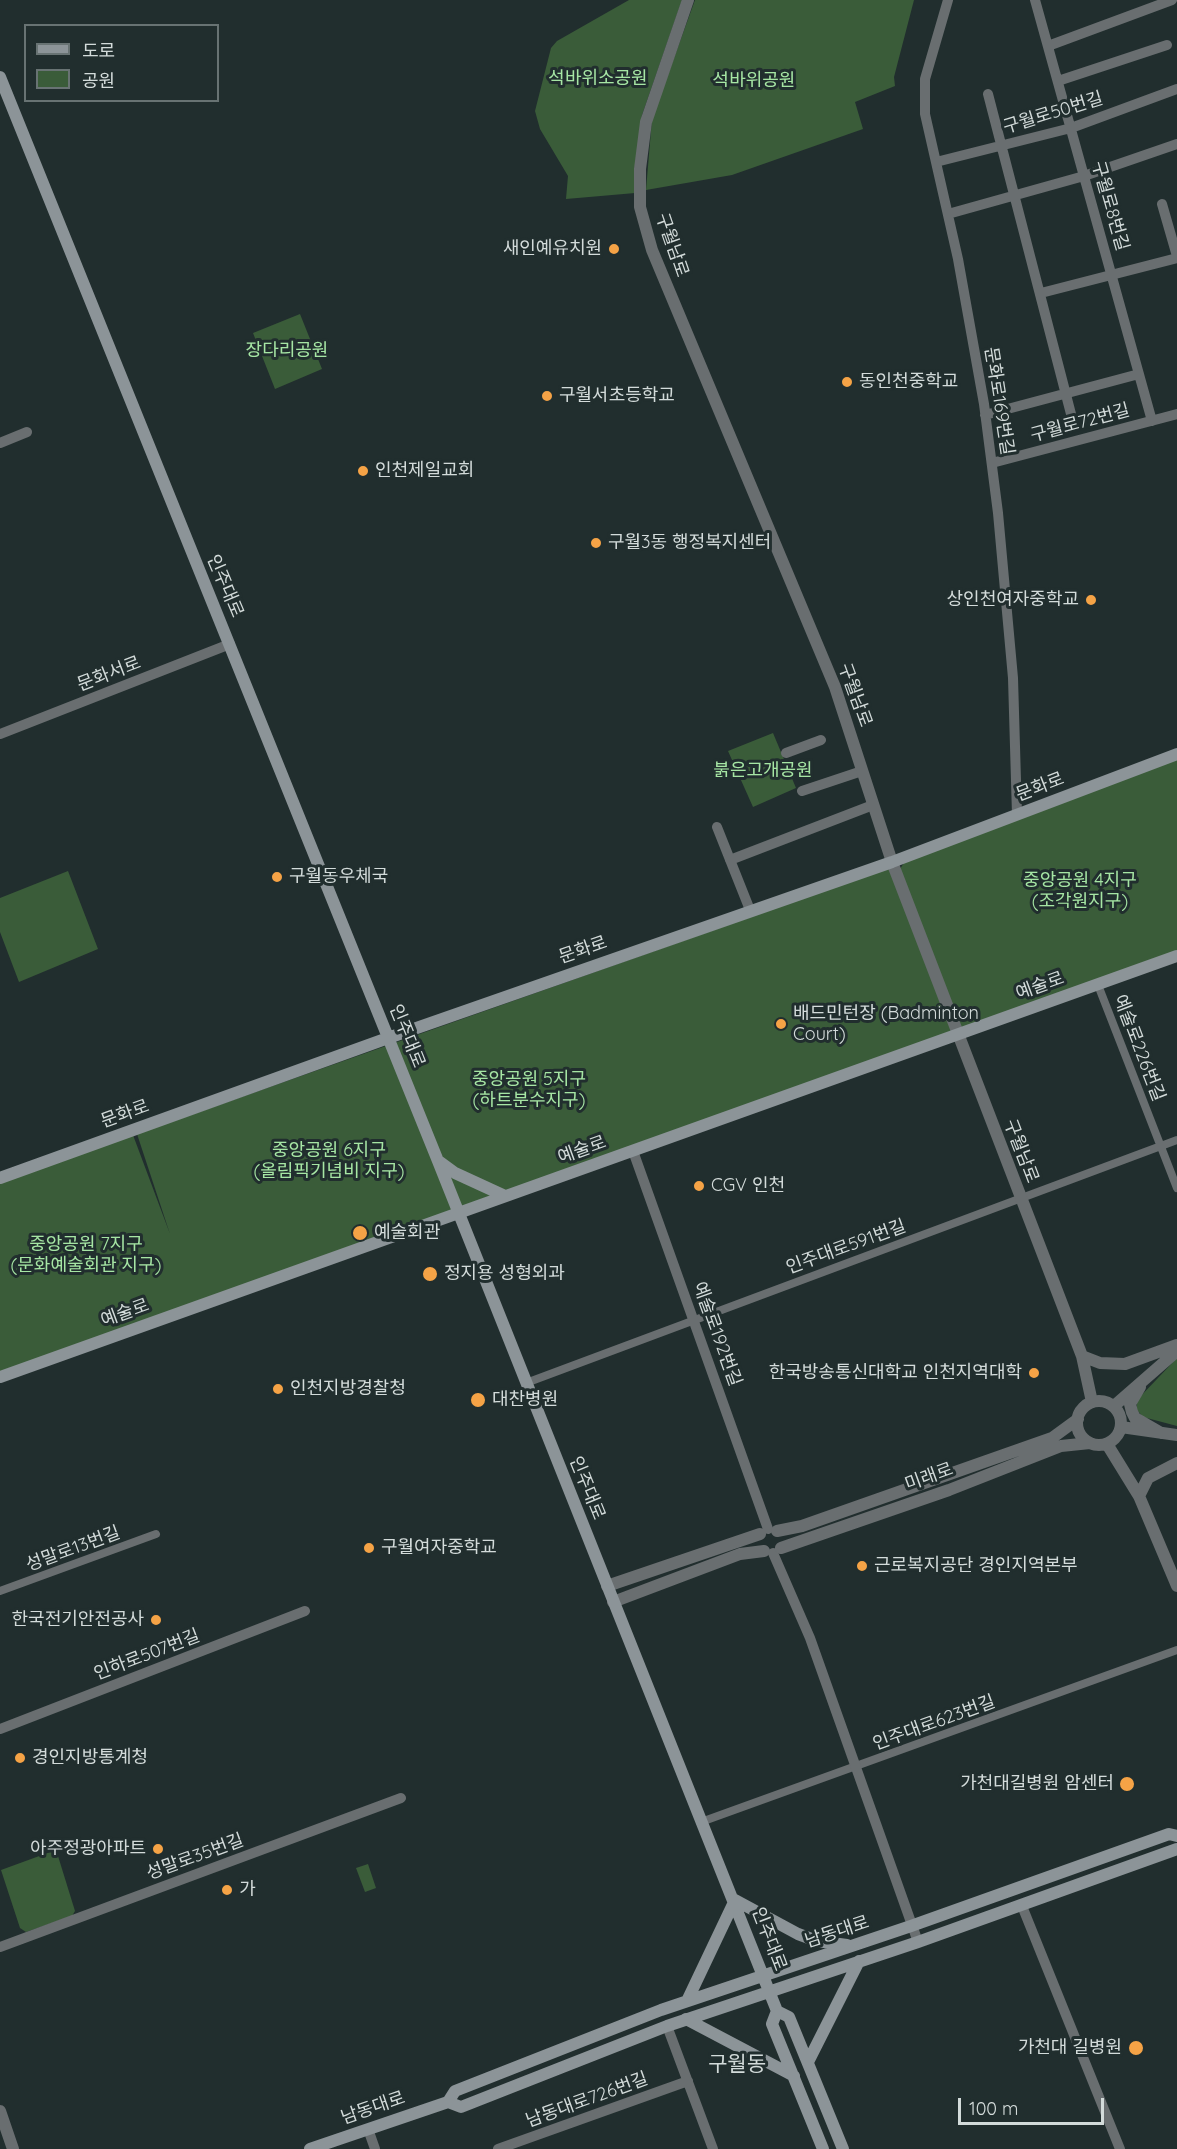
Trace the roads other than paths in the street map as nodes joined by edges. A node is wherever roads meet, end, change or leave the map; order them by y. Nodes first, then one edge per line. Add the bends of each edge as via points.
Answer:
1 (688, 0) edge
2 (948, 0) edge
3 (1035, 0) edge
4 (1172, 0) edge
5 (1167, 45) dead end
6 (1048, 46) junction
7 (0, 77) edge
8 (1058, 81) junction
9 (1177, 89) edge
10 (988, 94) dead end
11 (1071, 128) junction
12 (1177, 144) edge
13 (1002, 146) junction
14 (936, 162) junction
15 (1084, 176) junction
16 (1015, 194) junction
17 (1162, 204) dead end
18 (948, 214) junction
19 (1177, 257) edge
20 (1112, 275) junction
21 (1041, 293) junction
22 (1139, 374) junction
23 (1066, 394) junction
24 (1071, 414) dead end
25 (1177, 414) edge
26 (985, 415) junction
27 (1152, 421) junction
28 (27, 432) dead end
29 (0, 443) edge
30 (992, 463) junction
31 (230, 644) junction
32 (0, 734) edge
33 (821, 740) dead end
34 (786, 753) dead end
35 (1177, 754) edge
36 (862, 771) junction
37 (802, 791) dead end
38 (873, 805) junction
39 (1017, 815) junction
40 (717, 827) dead end
41 (730, 860) junction
42 (892, 862) junction
43 (750, 910) junction
44 (1177, 956) edge
45 (1098, 985) junction
46 (957, 1035) junction
47 (388, 1038) junction
48 (1177, 1140) edge
49 (1161, 1146) junction
50 (633, 1151) junction
51 (438, 1161) junction
52 (0, 1178) edge
53 (1177, 1188) edge
54 (505, 1196) junction
55 (1020, 1199) junction
56 (459, 1213) junction
57 (695, 1319) junction
58 (1177, 1345) edge
59 (1177, 1351) edge
60 (1082, 1356) junction
61 (0, 1377) edge
62 (1145, 1377) junction
63 (526, 1383) junction
64 (1092, 1402) junction
65 (1114, 1406) junction
66 (1078, 1419) junction
67 (1121, 1427) junction
68 (1161, 1433) junction
69 (1177, 1435) edge
70 (1090, 1443) junction
71 (1107, 1444) junction
72 (1177, 1462) edge
73 (1139, 1496) junction
74 (769, 1531) junction
75 (156, 1534) dead end
76 (772, 1551) junction
77 (607, 1586) junction
78 (1177, 1586) edge
79 (0, 1592) edge
80 (613, 1602) junction
81 (305, 1611) dead end
82 (1177, 1650) edge
83 (0, 1729) edge
84 (855, 1767) junction
85 (401, 1798) dead end
86 (701, 1822) junction
87 (1177, 1836) edge
88 (1177, 1849) edge
89 (735, 1900) junction
90 (1022, 1905) junction
91 (912, 1926) junction
92 (918, 1942) junction
93 (854, 1946) junction
94 (0, 1947) edge
95 (859, 1962) junction
96 (763, 1975) junction
97 (769, 1990) junction
98 (687, 2001) junction
99 (777, 2011) junction
100 (686, 2019) junction
101 (667, 2026) junction
102 (808, 2062) junction
103 (794, 2076) junction
104 (688, 2081) junction
105 (448, 2102) junction
106 (0, 2111) edge
107 (368, 2129) junction
108 (710, 2148) edge
109 (13, 2149) edge
110 (310, 2149) edge
111 (375, 2149) edge
112 (498, 2149) edge
113 (823, 2149) edge
114 (843, 2149) edge
115 (1120, 2149) edge

1 - 36 street, 구월남로 via 646,122 640,207 652,250 835,687
2 - 14 street, 문화로169번길 via 923,91
3 - 6 street, 구월로8번길
4 - 6 street
5 - 8 street
6 - 8 street, 구월로8번길
7 - 31 main road, 인주대로
8 - 11 street, 구월로8번길
9 - 11 street, 구월로50번길
10 - 13 street
11 - 13 street, 구월로50번길
11 - 15 street, 구월로8번길
12 - 15 street
13 - 14 street, 구월로50번길
13 - 16 street
14 - 18 street, 문화로169번길
15 - 16 street
15 - 20 street, 구월로8번길
16 - 18 street
16 - 21 street
17 - 19 street
18 - 26 street, 문화로169번길
19 - 20 street
20 - 21 street
20 - 22 street, 구월로8번길
21 - 23 street
22 - 23 street
22 - 27 street, 구월로8번길
23 - 24 street
23 - 26 street
25 - 27 street, 구월로72번길
26 - 30 street, 문화로169번길
27 - 30 street, 구월로72번길
28 - 29 street
30 - 39 street, 문화로169번길 via 1013,678
31 - 32 street, 문화서로
31 - 47 main road, 인주대로
33 - 34 street
35 - 39 main road, 문화로
36 - 37 street
36 - 38 street, 구월남로
38 - 41 street
38 - 42 street, 구월남로
39 - 42 main road, 문화로
40 - 41 street
41 - 43 street
42 - 43 main road, 문화로
42 - 46 street, 구월남로
43 - 47 main road, 문화로
44 - 45 main road, 예술로
45 - 46 main road, 예술로
45 - 49 street, 예술로226번길
46 - 50 main road, 예술로
46 - 55 street, 구월남로
47 - 51 main road, 인주대로
47 - 52 main road, 문화로
48 - 49 street, 인주대로591번길
49 - 53 street, 예술로226번길
49 - 55 street, 인주대로591번길
50 - 54 main road, 예술로
50 - 57 street, 예술로192번길
51 - 54 main road
51 - 56 main road, 인주대로
54 - 56 main road, 예술로
55 - 57 street, 인주대로591번길
55 - 60 street, 구월남로
56 - 61 main road, 예술로
56 - 63 main road, 인주대로
57 - 63 street, 인주대로591번길
57 - 74 street, 예술로192번길
58 - 60 street via 1125,1364 1100,1363
59 - 62 street
60 - 64 street, 구월남로
62 - 65 street
62 - 68 street via 1130,1404 1132,1412 1135,1418
63 - 77 main road, 인주대로
64 - 65 street
64 - 66 street
65 - 67 street
66 - 70 street via 1082,1436
66 - 74 street, 미래로 via 1052,1438 802,1526
67 - 68 street
67 - 71 street
68 - 69 street
70 - 71 street
70 - 76 street, 미래로 via 1061,1446 949,1490
71 - 73 street
72 - 73 street via 1148,1478
73 - 78 street
74 - 76 street via 783,1539
74 - 76 street via 758,1543
74 - 77 street, 미래로
75 - 79 street, 성말로13번길
76 - 80 street, 미래로 via 740,1554
76 - 84 street via 810,1638
77 - 80 main road, 인주대로
80 - 86 main road, 인주대로
81 - 83 street, 인하로507번길
82 - 84 street, 인주대로623번길
84 - 86 street, 인주대로623번길
84 - 91 street
85 - 94 street, 성말로35번길
86 - 89 main road, 인주대로
87 - 91 main road, 남동대로 via 1169,1834
88 - 90 main road, 남동대로
89 - 93 main road via 807,1937
89 - 96 main road, 인주대로
89 - 98 main road
90 - 92 main road, 남동대로
90 - 115 street
91 - 92 street
91 - 93 main road, 남동대로
92 - 95 main road, 남동대로
93 - 96 main road, 남동대로
95 - 97 main road, 남동대로
95 - 102 main road
96 - 97 main road, 인주대로
96 - 98 main road, 남동대로
97 - 99 main road, 인주대로
97 - 100 main road, 남동대로
98 - 105 main road, 남동대로 via 455,2091
99 - 102 main road, 인주대로 via 789,2017
99 - 103 main road, 인주대로 via 772,2024
100 - 101 main road, 남동대로
100 - 103 main road
101 - 104 street
101 - 105 main road, 남동대로 via 461,2107
102 - 114 main road, 인주대로
103 - 113 main road, 인주대로
104 - 108 street
104 - 112 street, 남동대로726번길
105 - 107 main road, 남동대로
106 - 109 street
107 - 110 main road, 남동대로
107 - 111 street

